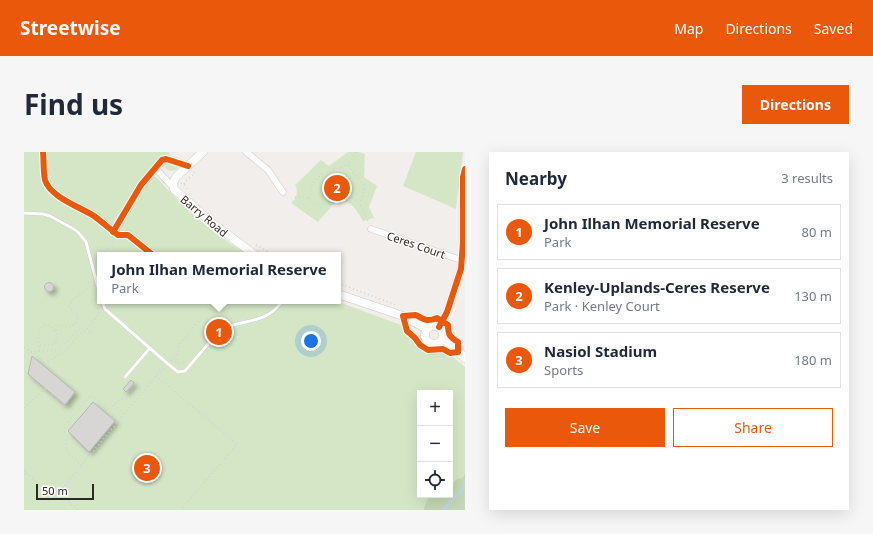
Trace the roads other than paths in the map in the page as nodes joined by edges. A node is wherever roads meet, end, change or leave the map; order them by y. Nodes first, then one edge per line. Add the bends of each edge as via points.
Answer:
1 (203, 152) edge
2 (246, 152) edge
3 (465, 169) edge
4 (158, 172) dead end
5 (173, 185) junction
6 (283, 192) dead end
7 (24, 212) edge
8 (371, 229) road end
9 (251, 252) edge
10 (461, 260) junction
11 (463, 269) edge
12 (97, 283) edge
13 (341, 295) edge
14 (103, 304) edge
15 (280, 304) edge
16 (439, 327) junction
17 (427, 329) junction
18 (443, 338) junction
19 (150, 348) junction
20 (465, 358) edge
21 (125, 377) dead end

1 - 5 street via 180,173
2 - 6 street via 268,170
3 - 10 street
4 - 5 street, Barry Road
5 - 9 street, Barry Road via 179,194 212,223
7 - 12 lane via 50,216 78,232 86,242
8 - 10 street, Ceres Court
10 - 11 street
11 - 16 street
13 - 17 street via 403,316
14 - 19 lane via 105,309
15 - 19 lane via 271,313 256,320 220,330 184,371 178,372
16 - 17 street via 431,326
16 - 18 street via 443,332
17 - 18 street via 425,338 428,343 437,344
18 - 20 street
19 - 21 lane

